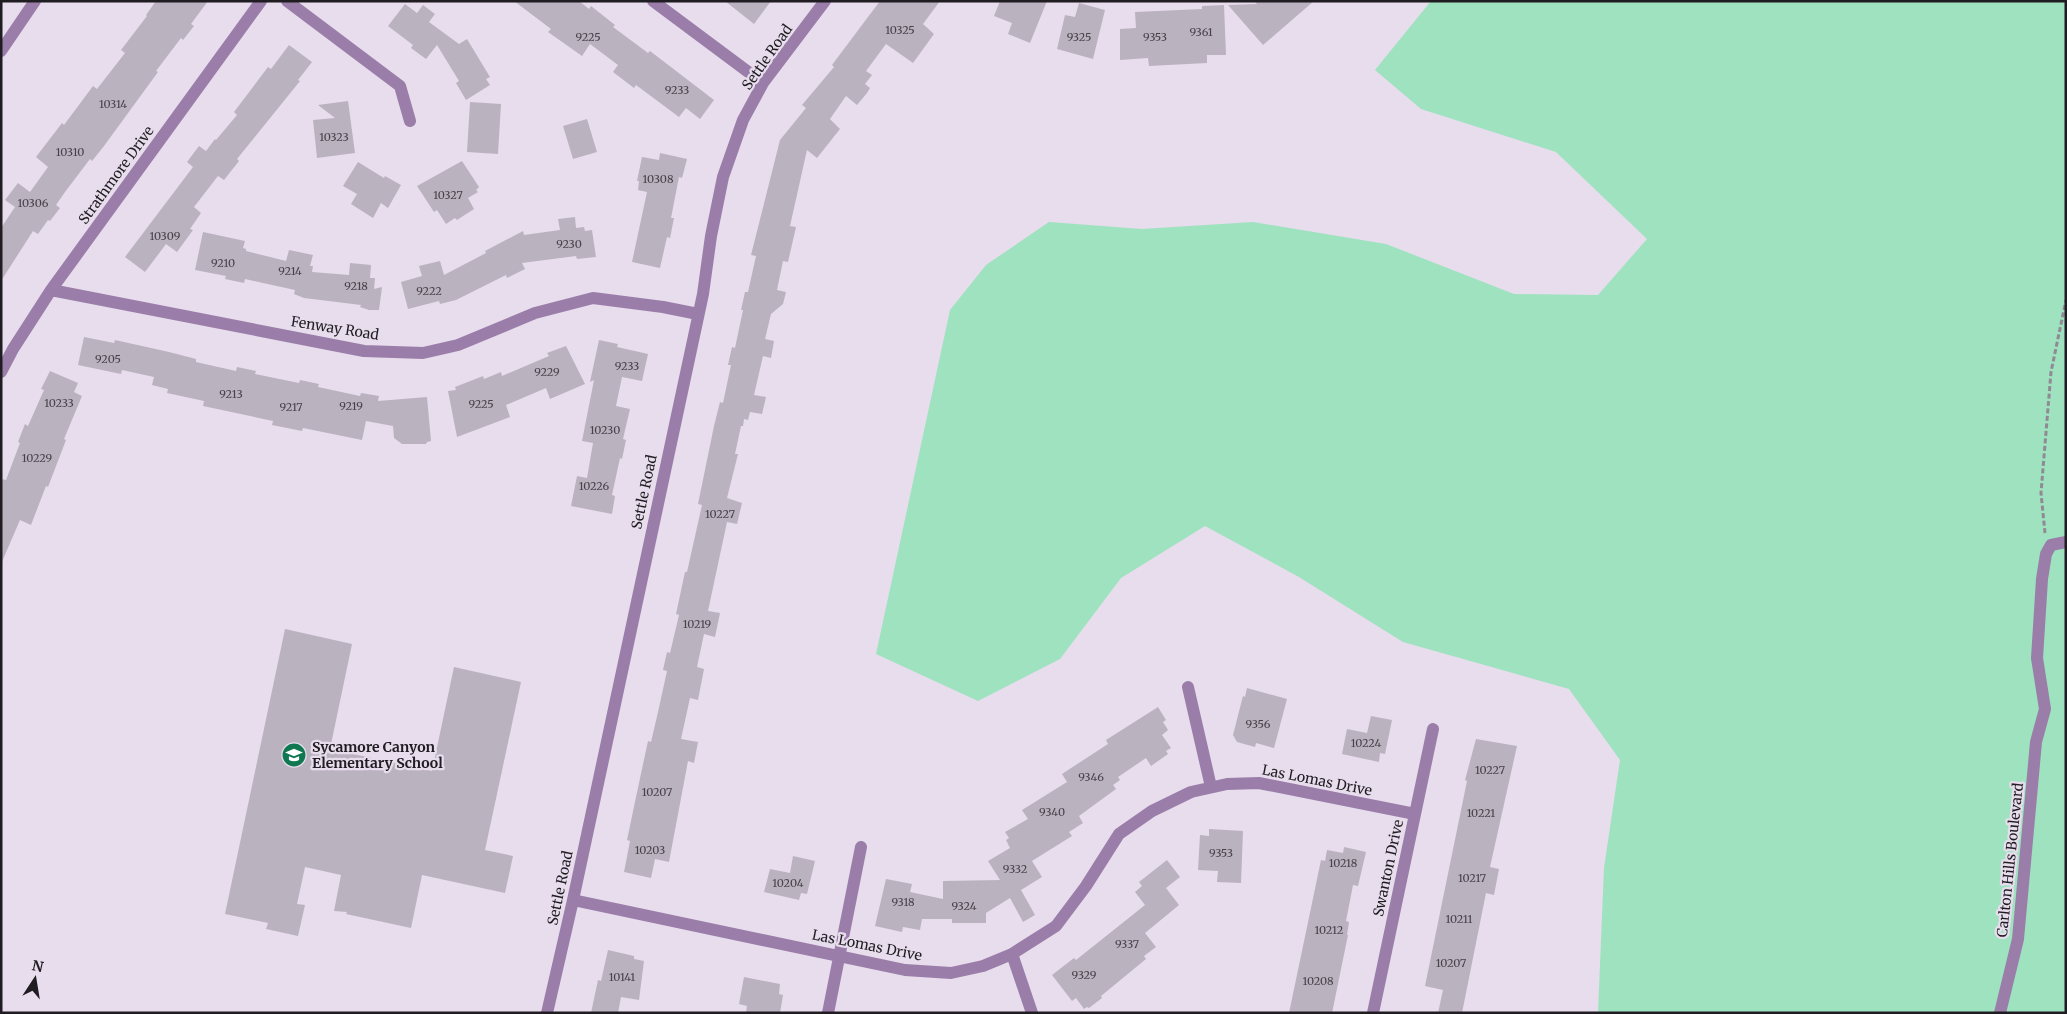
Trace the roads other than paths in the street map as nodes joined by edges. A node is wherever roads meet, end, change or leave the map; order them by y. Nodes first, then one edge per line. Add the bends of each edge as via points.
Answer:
1 (35, 1) edge
2 (261, 1) edge
3 (287, 1) edge
4 (653, 1) edge
5 (825, 1) edge
6 (1, 51) edge
7 (764, 83) junction
8 (410, 121) dead end
9 (51, 290) junction
10 (698, 314) junction
11 (1, 372) edge
12 (2066, 542) edge
13 (1188, 687) dead end
14 (1433, 729) dead end
15 (1211, 787) junction
16 (1415, 814) junction
17 (861, 847) dead end
18 (573, 900) junction
19 (1012, 954) junction
20 (840, 956) junction
21 (547, 1013) edge
22 (828, 1013) edge
23 (1032, 1013) edge
24 (1373, 1013) edge
25 (2000, 1013) edge

1 - 6 street
2 - 9 street, Strathmore Drive
3 - 8 street via 400,86
4 - 7 street
5 - 7 street, Settle Road
7 - 10 street, Settle Road via 743,120 723,177
9 - 10 street, Fenway Road via 364,351 423,353 458,345 535,314 593,298
9 - 11 street, Strathmore Drive via 12,349
10 - 18 street, Settle Road
12 - 25 street, Carlton Hills Boulevard via 2051,545 2046,554 2042,579 2037,658 2045,709 2036,742 2018,939
13 - 15 street
14 - 16 street, Swanton Drive
15 - 16 street, Las Lomas Drive via 1259,783
15 - 19 street, Las Lomas Drive via 1171,800 1119,834 1056,926
16 - 24 street, Swanton Drive
17 - 20 street
18 - 20 street, Las Lomas Drive
18 - 21 street, Settle Road
19 - 20 street, Las Lomas Drive via 983,966 951,973 905,970
19 - 23 street
20 - 22 street

